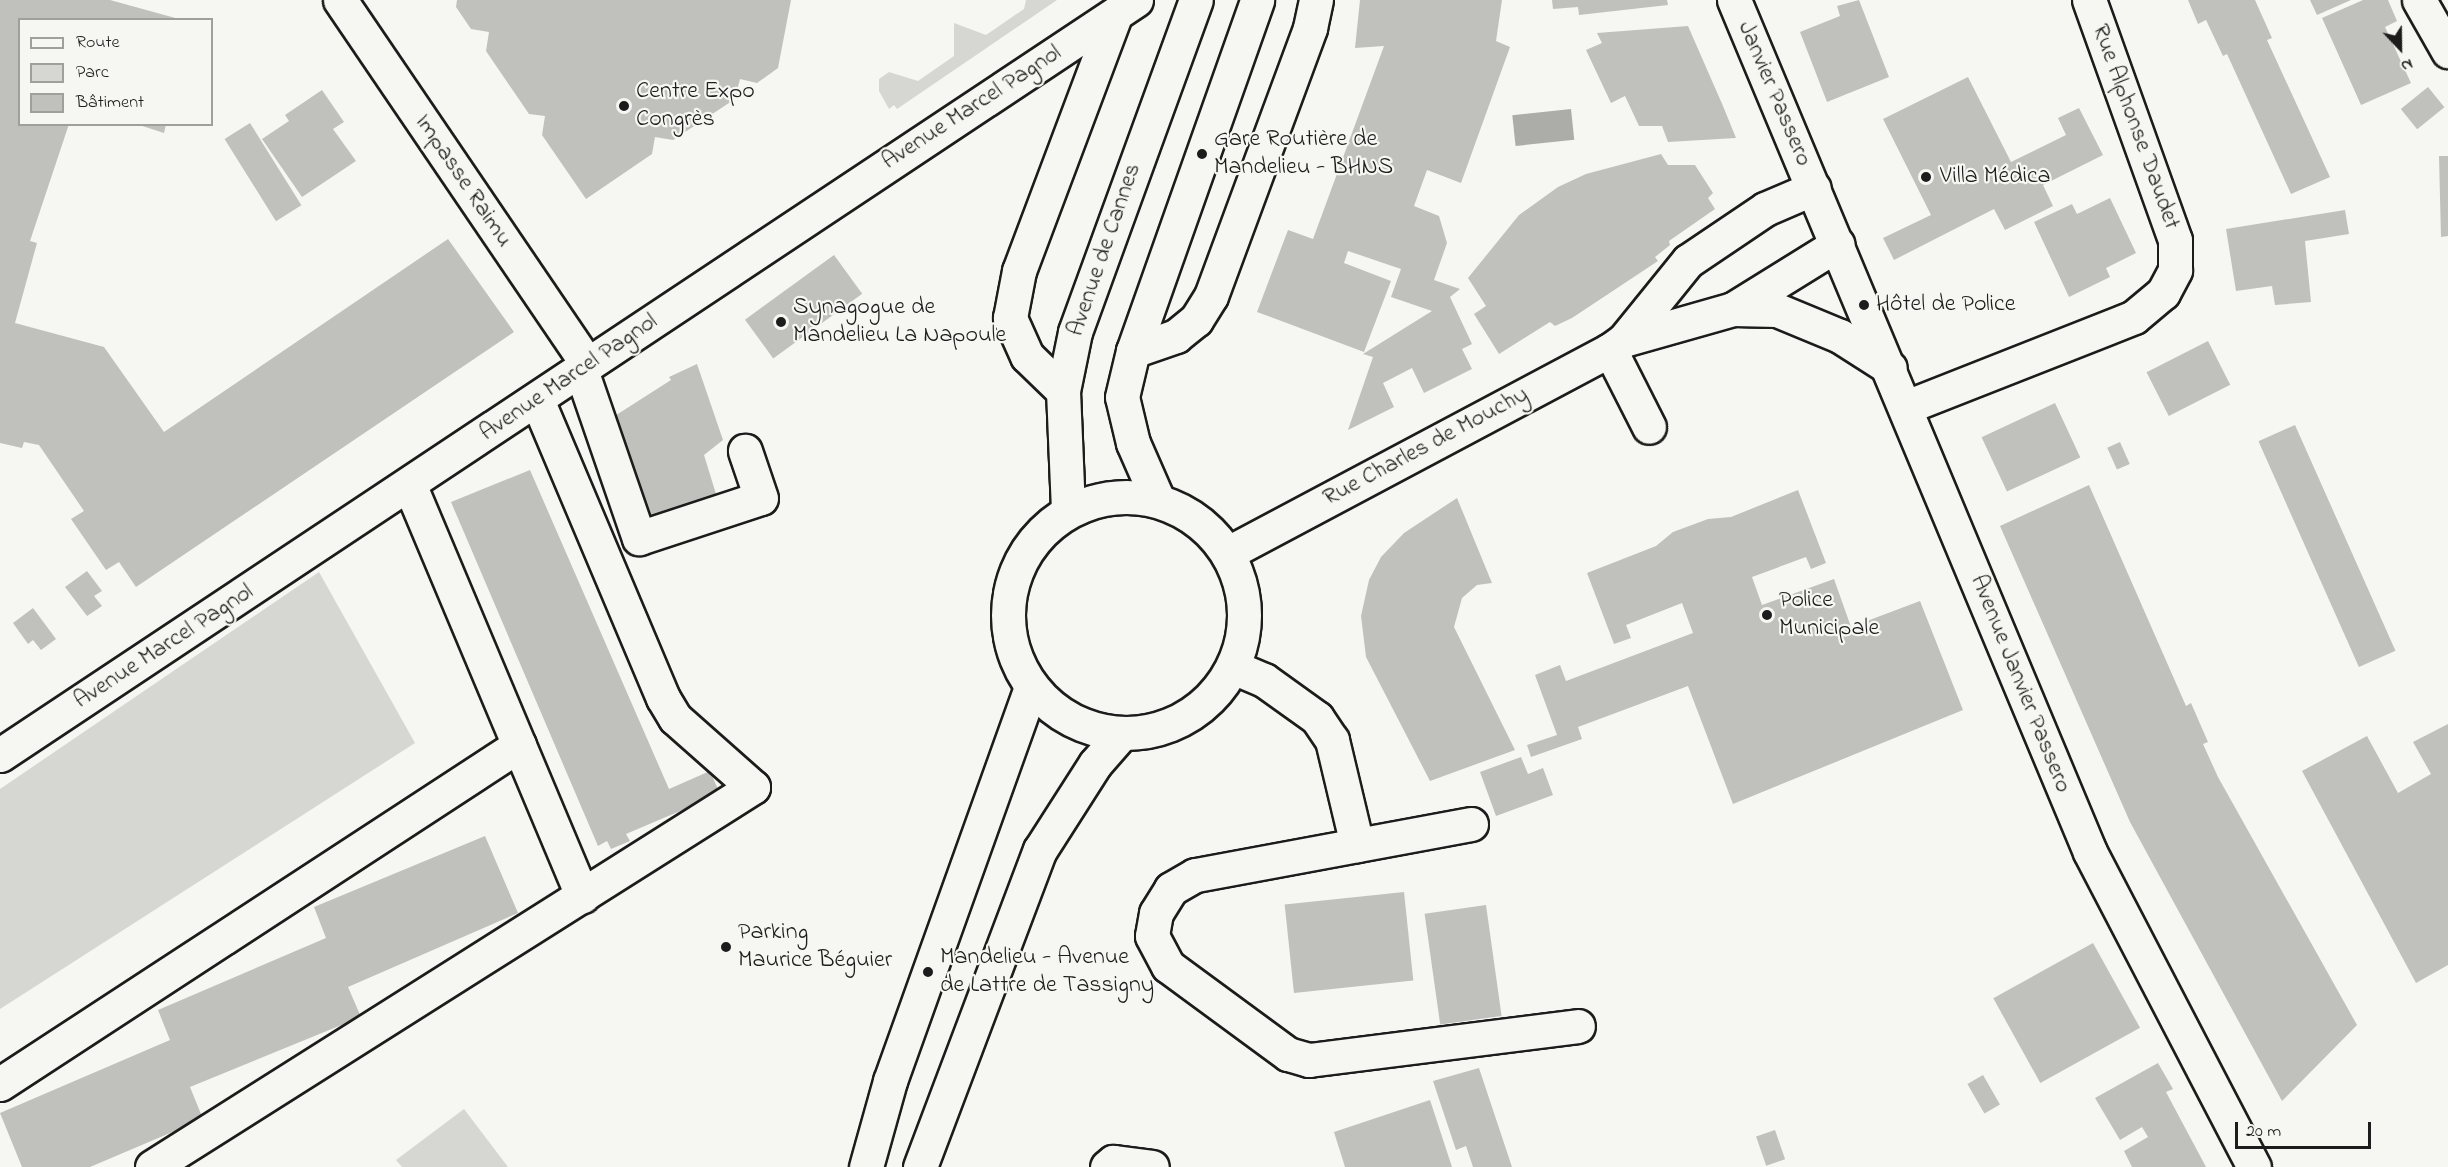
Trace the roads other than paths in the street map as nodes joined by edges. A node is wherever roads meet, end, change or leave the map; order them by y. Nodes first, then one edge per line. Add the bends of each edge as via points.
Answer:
1 (340, 0) edge
2 (1196, 0) edge
3 (1257, 0) edge
4 (1316, 0) edge
5 (1734, 0) edge
6 (2089, 0) edge
7 (2419, 0) edge
8 (1126, 8) edge
9 (2448, 51) edge
10 (1814, 188) junction
11 (1838, 244) junction
12 (1733, 309) junction
13 (1617, 345) junction
14 (1132, 351) junction
15 (583, 366) junction
16 (1890, 368) junction
17 (1063, 391) junction
18 (537, 399) junction
19 (1906, 407) junction
20 (1649, 427) dead end
21 (745, 451) dead end
22 (410, 486) junction
23 (1158, 500) junction
24 (1068, 510) junction
25 (1228, 553) junction
26 (1233, 667) junction
27 (1032, 688) junction
28 (1121, 734) junction
29 (519, 746) junction
30 (0, 755) edge
31 (1471, 824) dead end
32 (1357, 845) junction
33 (582, 896) junction
34 (1578, 1026) dead end
35 (0, 1084) edge
36 (152, 1167) edge
37 (866, 1167) edge
38 (920, 1167) edge
39 (1107, 1167) edge
40 (1152, 1167) edge
41 (2254, 1167) edge

1 - 15 street, Impasse Raimu
2 - 17 street, Avenue de Cannes via 1075,332
3 - 14 street
4 - 14 street via 1310,28 1211,296 1196,320 1176,336
5 - 10 street, Janvier Passero
6 - 19 street, Rue Alphonse Daudet via 2175,240 2175,270 2163,293 2134,317
7 - 9 street
8 - 15 street, Avenue Marcel Pagnol
8 - 17 street via 1019,271 1010,318 1027,356
10 - 11 street, Avenue Janvier Passero
10 - 13 street, Rue Charles de Mouchy via 1765,209 1688,261
11 - 12 street, Rue Charles de Mouchy
11 - 16 street, Avenue Janvier Passero
12 - 13 street, Rue Charles de Mouchy
12 - 16 street, Rue Charles de Mouchy via 1796,315
13 - 20 street
13 - 25 street, Rue Charles de Mouchy
14 - 23 street via 1122,397 1133,443
15 - 18 street, Avenue Marcel Pagnol
15 - 21 street, Impasse Raimu via 639,538 760,498
16 - 19 street, Avenue Janvier Passero
17 - 24 street, Avenue de Cannes
18 - 22 street, Avenue Marcel Pagnol
18 - 33 street via 663,698 675,717 753,786
19 - 41 street, Avenue Janvier Passero via 2090,852
22 - 29 street
22 - 30 street, Avenue Marcel Pagnol
23 - 24 street via 1128,496 1097,500
23 - 25 street via 1198,520
24 - 27 street via 1041,531 1021,559 1009,591 1007,625 1015,658
25 - 26 street via 1242,590 1244,629
26 - 28 street via 1213,695 1187,716 1155,730
26 - 32 street via 1281,690 1317,718 1332,740
27 - 28 street via 1067,717 1087,727
27 - 37 street via 890,1081
28 - 38 street via 1095,764 1040,850
29 - 33 street
29 - 35 street
31 - 32 street
32 - 34 street via 1195,875 1171,890 1156,913 1152,936 1158,952 1168,966 1288,1054 1309,1060
33 - 36 street
39 - 40 street via 1113,1162

